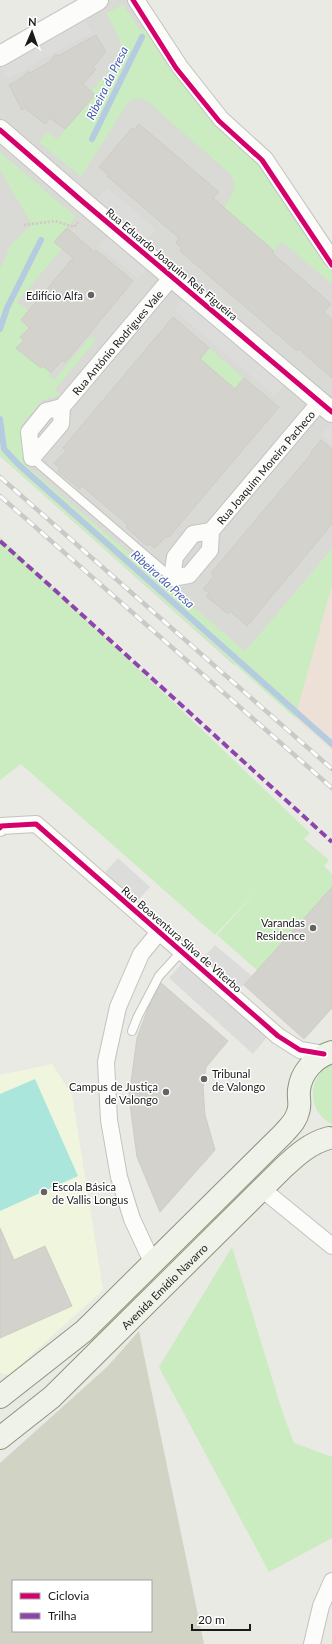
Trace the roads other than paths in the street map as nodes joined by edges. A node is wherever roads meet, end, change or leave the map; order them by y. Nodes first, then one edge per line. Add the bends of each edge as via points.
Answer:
1 (98, 0) edge
2 (136, 0) edge
3 (0, 56) edge
4 (0, 130) edge
5 (332, 259) edge
6 (172, 277) junction
7 (326, 407) edge
8 (32, 458) joint
9 (211, 531) junction
10 (172, 578) junction
11 (0, 828) edge
12 (159, 932) junction
13 (181, 952) junction
14 (132, 1031) dead end
15 (278, 1036) junction
16 (328, 1053) edge
17 (303, 1076) junction
18 (300, 1106) junction
19 (331, 1138) edge
20 (262, 1189) junction
21 (332, 1246) edge
22 (153, 1264) junction
23 (0, 1397) edge
24 (0, 1438) edge
25 (332, 1582) edge
26 (312, 1644) edge

1 - 3 street
2 - 5 street via 180,67 217,113 265,159
4 - 6 street, Rua Eduardo Joaquim Reis Figueira
6 - 7 street, Rua Eduardo Joaquim Reis Figueira
6 - 8 street, Rua António Rodrigues Vale via 62,407 61,424
7 - 9 street, Rua Joaquim Moreira Pacheco
8 - 10 lane
9 - 10 street, Rua Joaquim Moreira Pacheco via 193,534 175,556
9 - 10 street, Rua Joaquim Moreira Pacheco via 210,550 189,575
11 - 12 street, Rua Boaventura Silva de Viterbo via 36,824
12 - 13 street, Rua Boaventura Silva de Viterbo
12 - 22 street via 141,954 118,1007 106,1062 109,1120 119,1177 132,1219
13 - 14 lane via 159,976
13 - 15 street, Rua Boaventura Silva de Viterbo
15 - 16 street, Rua Boaventura Silva de Viterbo via 300,1050
15 - 17 street, Rua Boaventura Silva de Viterbo via 297,1060
16 - 17 main road, Avenida Emídio Navarro via 312,1063
17 - 18 main road, Avenida Emídio Navarro via 299,1090
18 - 19 main road, Avenida Emídio Navarro via 311,1126
18 - 22 main road, Avenida Emídio Navarro via 295,1121 284,1133
19 - 20 main road, Avenida Emídio Navarro via 301,1152
20 - 21 street
20 - 24 main road, Avenida Emídio Navarro via 52,1397
22 - 23 main road, Avenida Emídio Navarro via 84,1331
25 - 26 street via 321,1606

